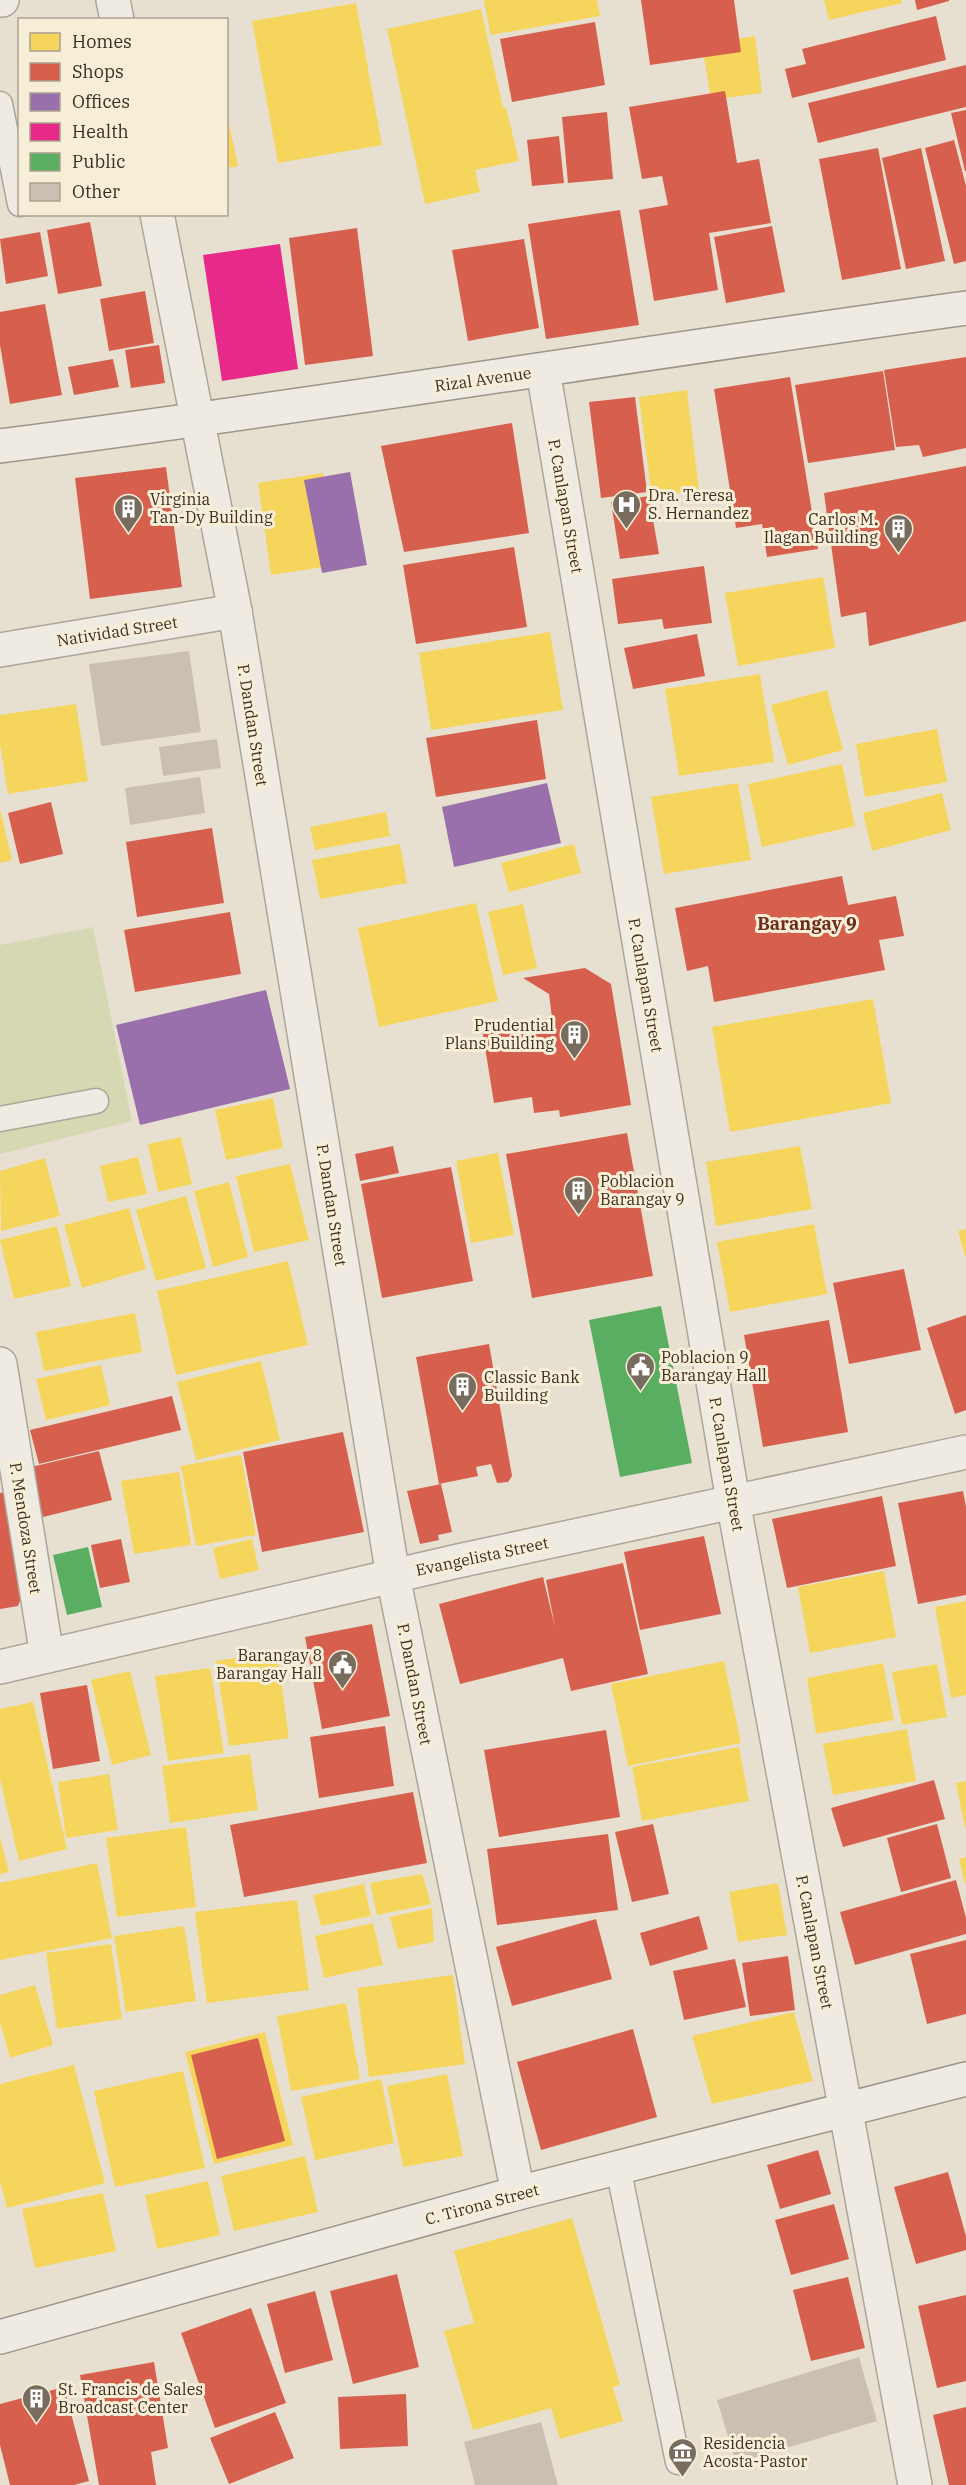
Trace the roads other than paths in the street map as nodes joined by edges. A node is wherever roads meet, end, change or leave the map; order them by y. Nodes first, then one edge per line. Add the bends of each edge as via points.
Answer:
1 (113, 0) edge
2 (117, 18) edge
3 (0, 104) edge
4 (18, 197) edge
5 (157, 216) edge
6 (966, 308) edge
7 (543, 370) junction
8 (199, 421) junction
9 (0, 446) edge
10 (235, 611) junction
11 (0, 650) edge
12 (96, 1101) dead end
13 (0, 1119) edge
14 (0, 1364) edge
15 (966, 1452) edge
16 (733, 1501) junction
17 (393, 1576) junction
18 (47, 1656) junction
19 (0, 1667) edge
20 (966, 2079) edge
21 (846, 2111) junction
22 (618, 2167) junction
23 (518, 2193) junction
24 (0, 2337) edge
25 (678, 2462) dead end
26 (915, 2485) edge

1 - 2 street
3 - 4 lane
5 - 8 street, P. Dandan Street
6 - 7 street, Rizal Avenue
7 - 8 street, Rizal Avenue
7 - 16 street, P. Canlapan Street
8 - 9 street, Rizal Avenue
8 - 10 street, P. Dandan Street
10 - 11 street, Natividad Street
10 - 17 street, P. Dandan Street
12 - 13 lane
14 - 18 street, P. Mendoza Street
15 - 16 street, Evangelista Street
16 - 17 street, Evangelista Street
16 - 21 street, P. Canlapan Street
17 - 18 street, Evangelista Street
17 - 23 street, P. Dandan Street
18 - 19 street, Evangelista Street
20 - 21 street, C. Tirona Street
21 - 22 street, C. Tirona Street
21 - 26 street, P. Canlapan Street
22 - 23 street, C. Tirona Street
22 - 25 lane
23 - 24 street, C. Tirona Street

